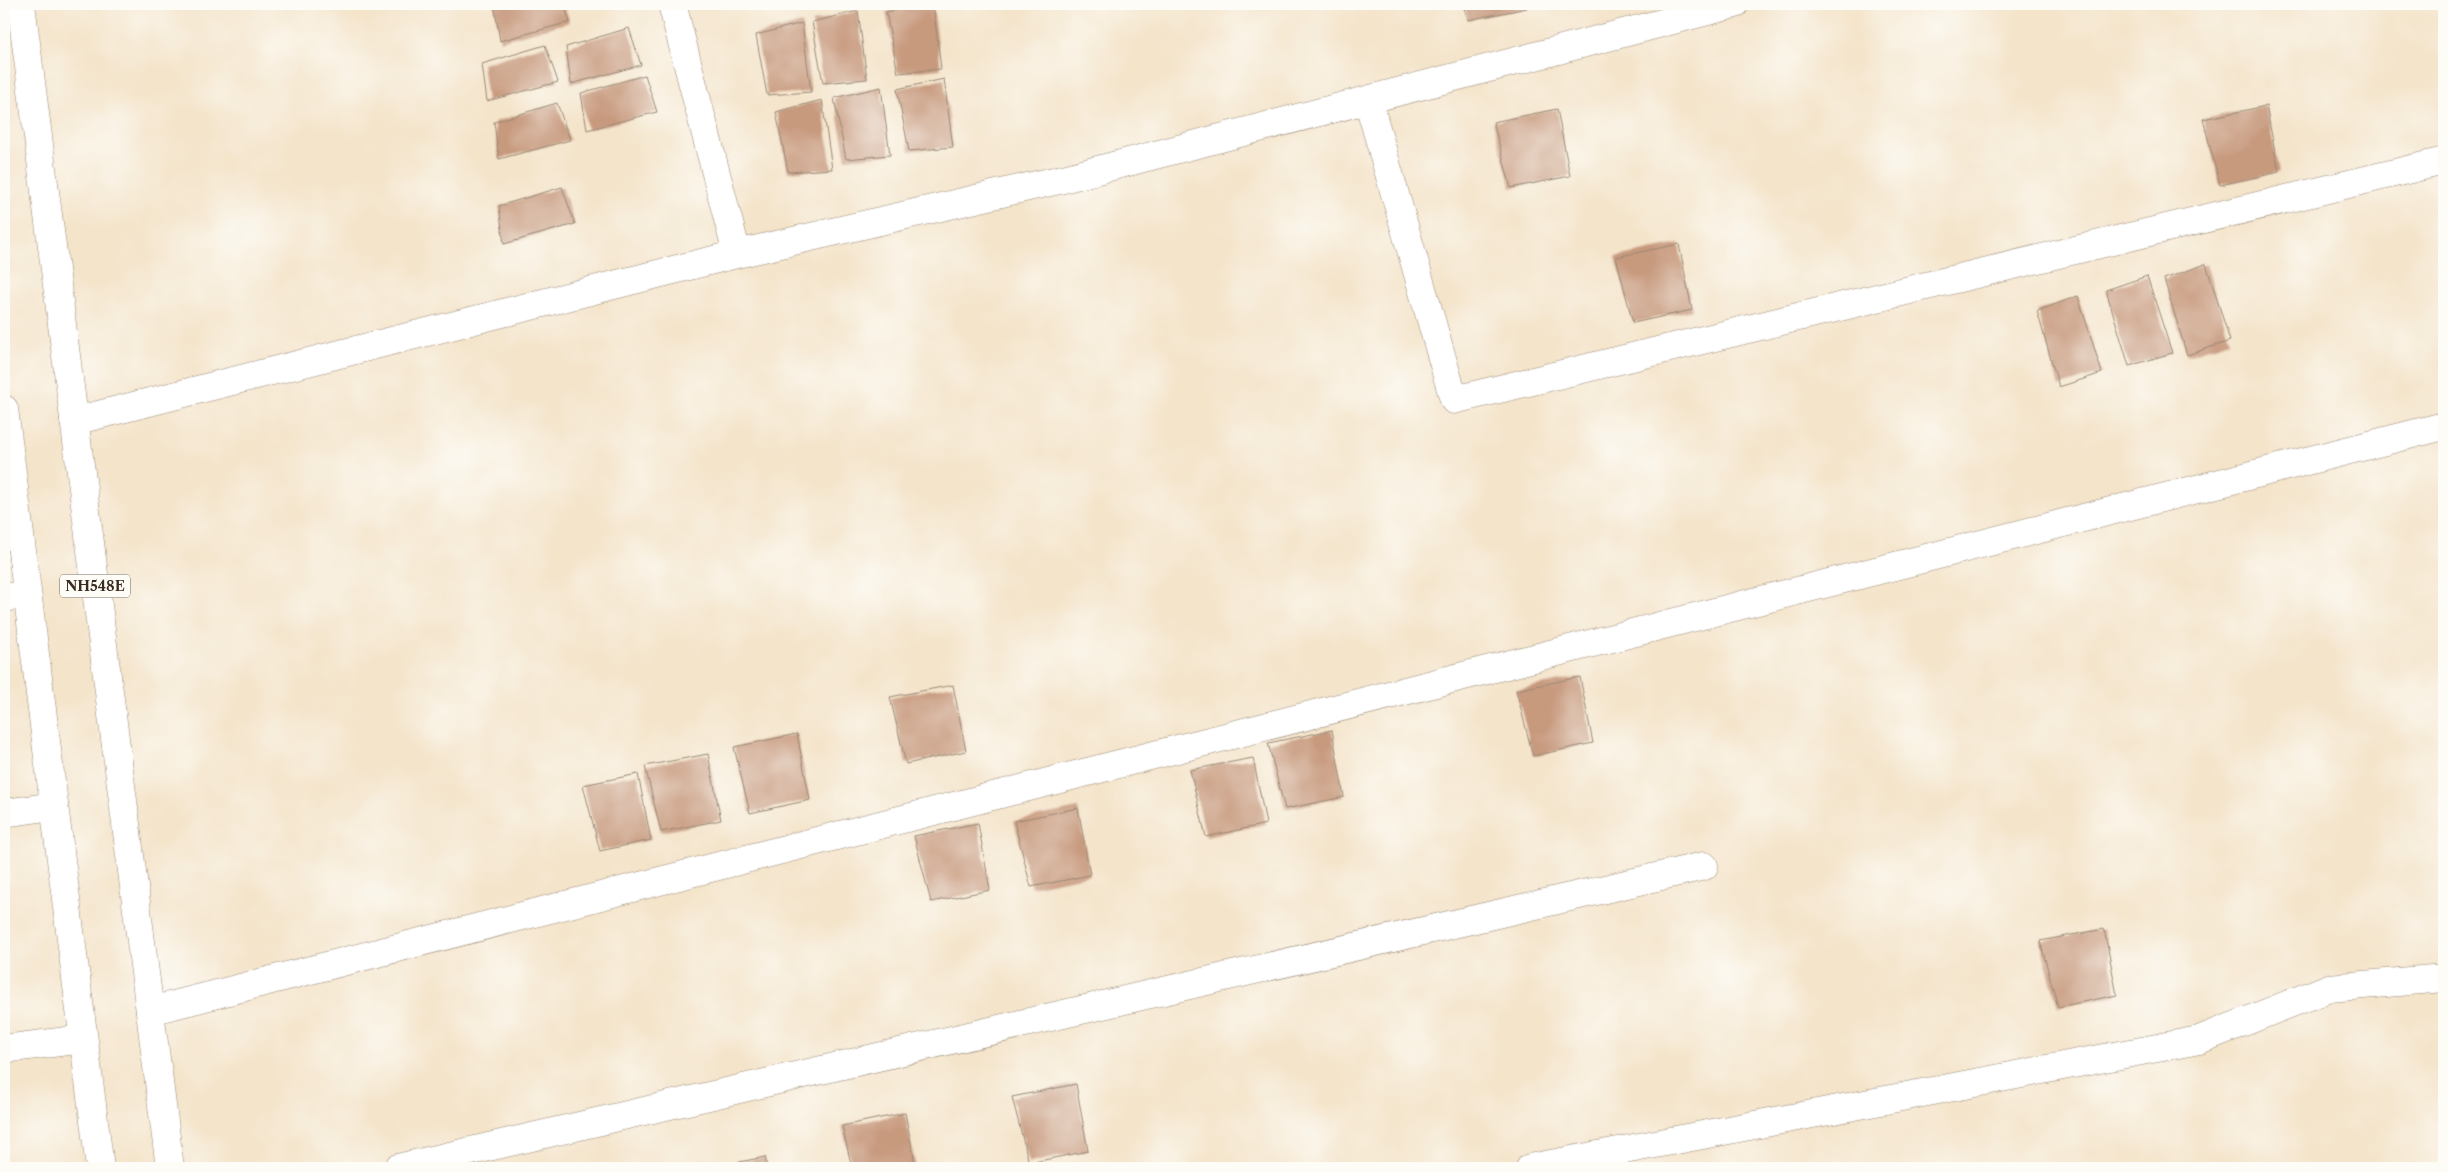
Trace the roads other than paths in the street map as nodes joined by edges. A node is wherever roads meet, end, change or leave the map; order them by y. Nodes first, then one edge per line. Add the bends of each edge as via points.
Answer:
1 (21, 4) edge
2 (672, 4) edge
3 (1719, 6) edge
4 (1368, 100) junction
5 (2444, 161) edge
6 (737, 254) junction
7 (4, 416) edge
8 (74, 422) junction
9 (2444, 426) edge
10 (16, 596) edge
11 (54, 806) junction
12 (4, 813) edge
13 (1704, 866) dead end
14 (2444, 978) edge
15 (150, 1011) junction
16 (84, 1039) junction
17 (4, 1049) edge
18 (100, 1168) edge
19 (170, 1168) edge
20 (398, 1168) edge
21 (1530, 1168) edge

1 - 8 main road, NH548E
2 - 6 main road
3 - 4 main road
4 - 5 main road via 1454,400
4 - 6 main road via 1063,179
6 - 8 main road
7 - 10 main road
8 - 15 main road, NH548E
9 - 15 main road
10 - 11 main road
11 - 12 main road
11 - 16 main road
13 - 20 main road
14 - 21 main road via 2329,988 2199,1040
15 - 19 main road, NH548E
16 - 17 main road
16 - 18 main road

